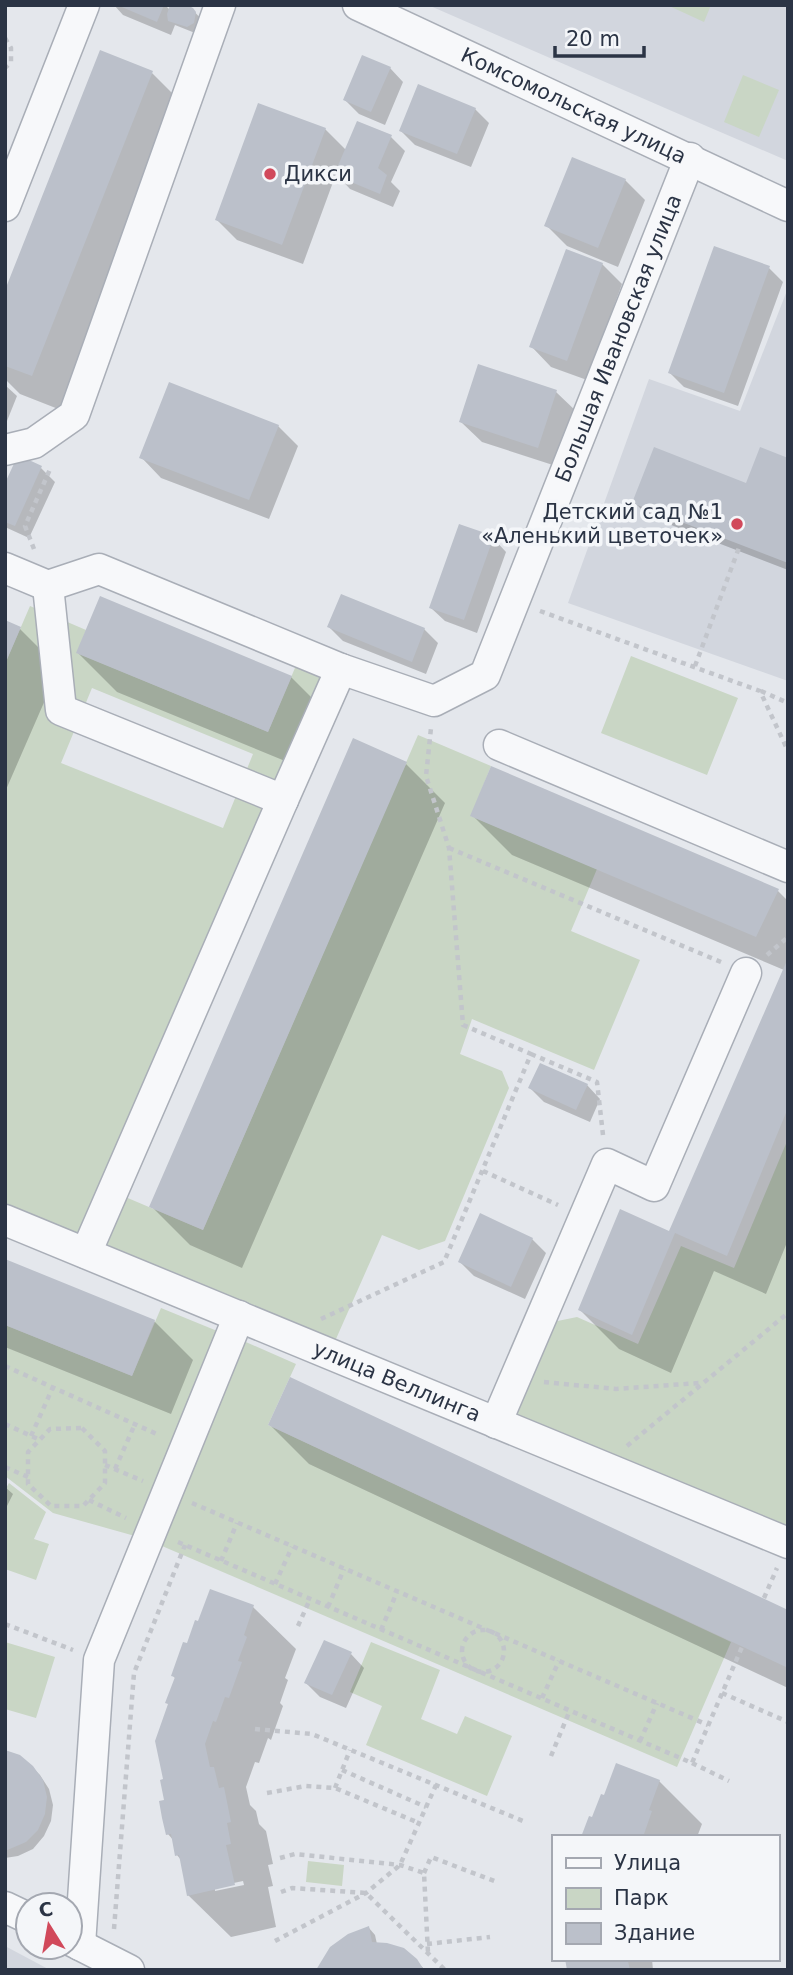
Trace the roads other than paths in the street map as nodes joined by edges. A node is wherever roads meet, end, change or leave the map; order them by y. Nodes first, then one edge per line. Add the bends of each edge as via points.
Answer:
1 (83, 5) edge
2 (220, 5) edge
3 (358, 5) edge
4 (690, 158) junction
5 (5, 206) edge
6 (788, 206) edge
7 (5, 450) edge
8 (5, 568) edge
9 (48, 586) junction
10 (341, 670) junction
11 (499, 745) dead end
12 (283, 800) junction
13 (788, 867) edge
14 (746, 973) road end
15 (5, 1220) edge
16 (86, 1253) junction
17 (239, 1316) junction
18 (496, 1423) junction
19 (788, 1543) edge
20 (79, 1891) edge
21 (84, 1947) edge
22 (129, 1970) edge

1 - 5 street
2 - 7 street via 74,415 34,443
3 - 4 street, Комсомольская улица
4 - 6 street, Комсомольская улица
4 - 10 street, Большая Ивановская улица via 485,675 434,701
8 - 9 street
9 - 10 street via 99,569
9 - 12 street via 61,710
10 - 12 street
11 - 13 street
12 - 16 street
14 - 18 street via 654,1185 607,1164
15 - 16 street, улица Веллинга
16 - 17 street, улица Веллинга
17 - 18 street, улица Веллинга
17 - 20 street via 99,1660
18 - 19 street, улица Веллинга
21 - 22 street

